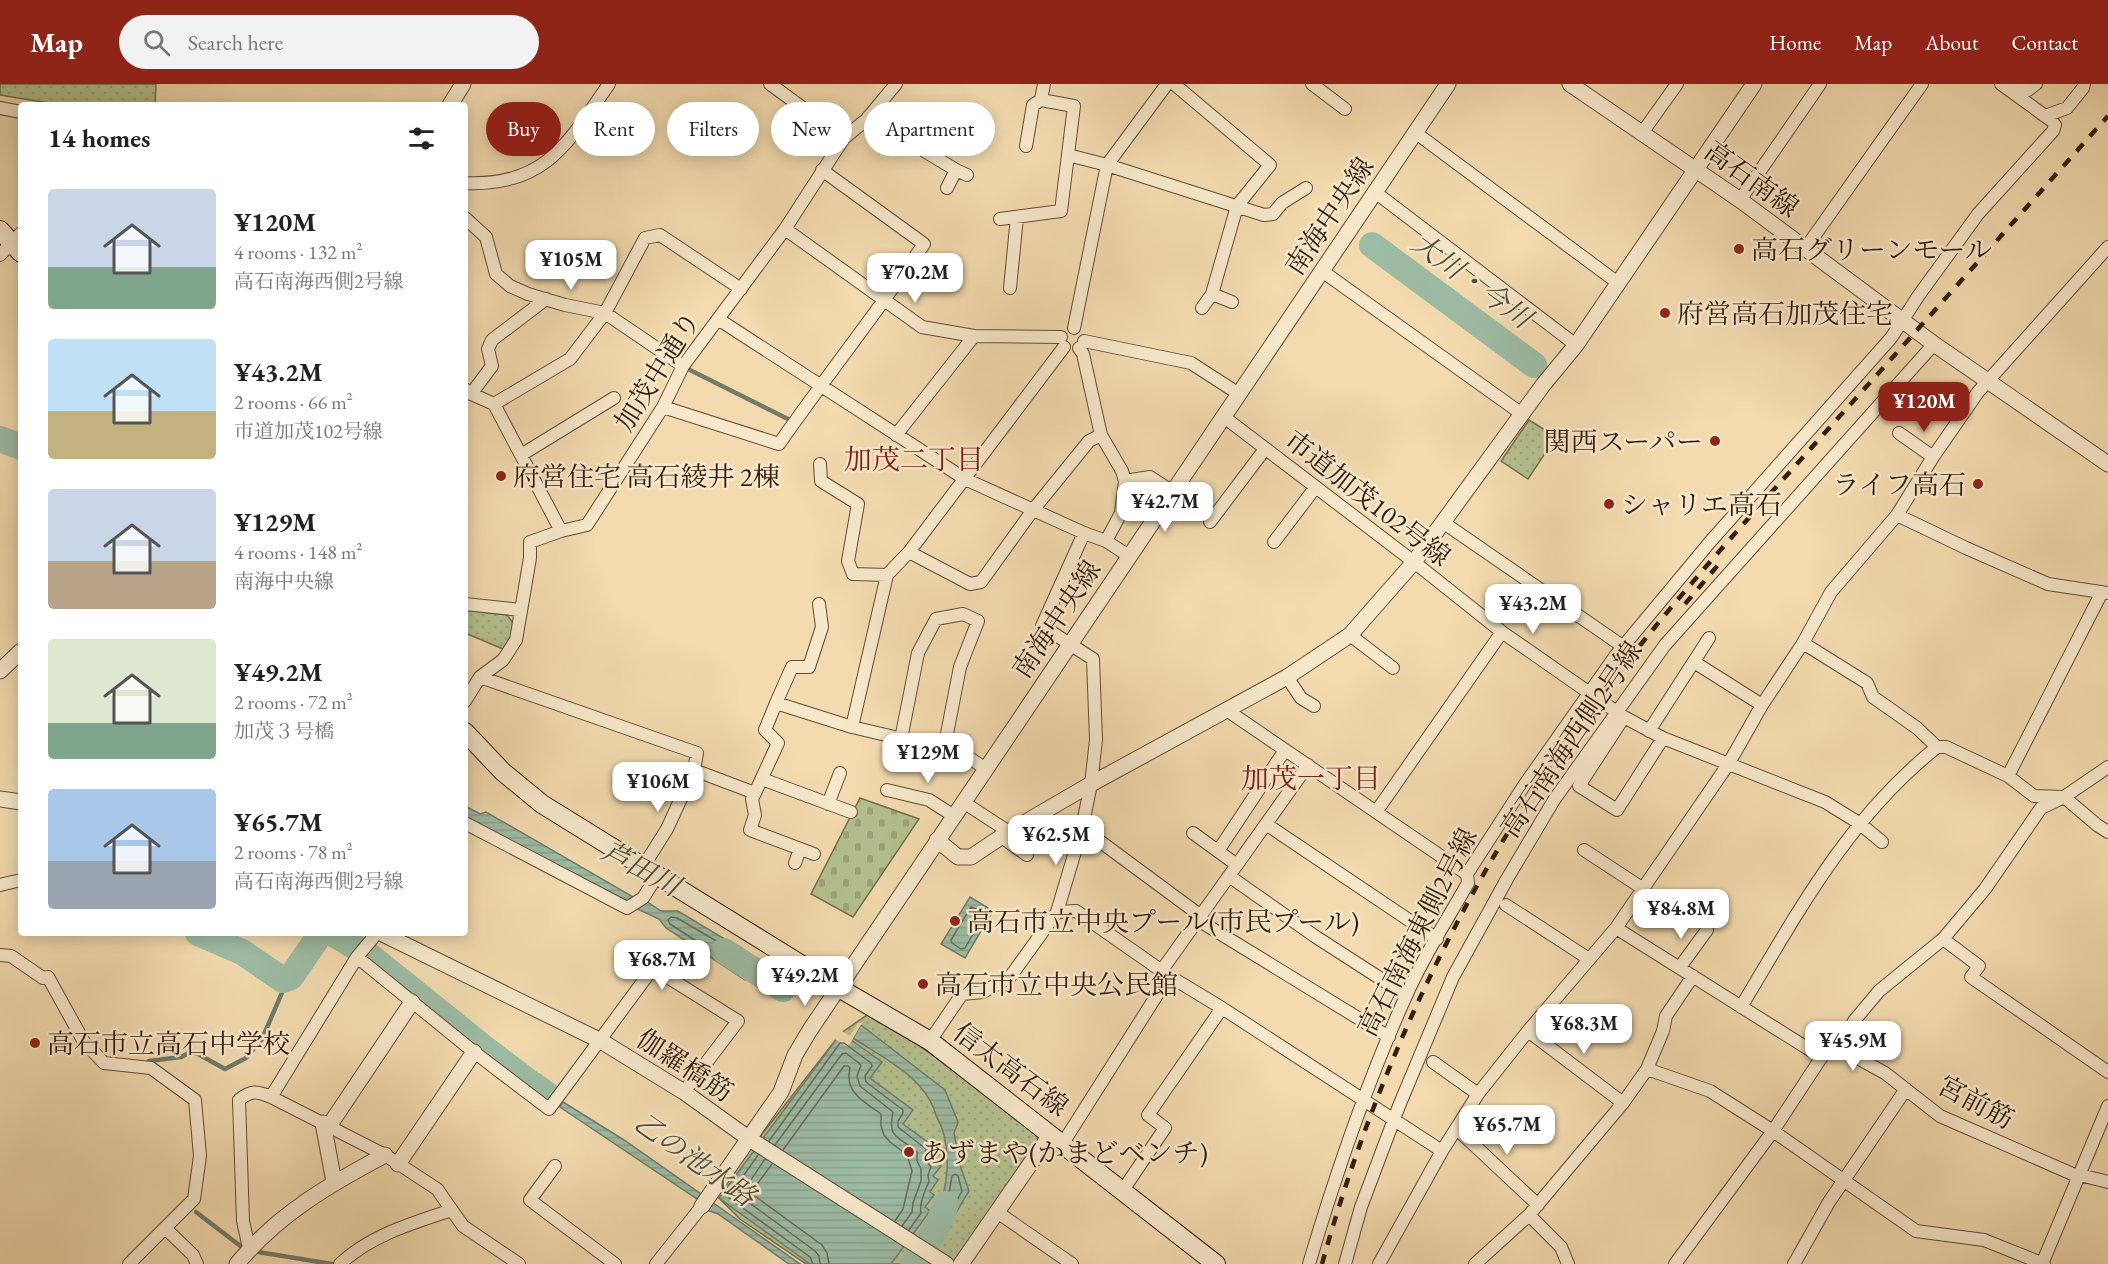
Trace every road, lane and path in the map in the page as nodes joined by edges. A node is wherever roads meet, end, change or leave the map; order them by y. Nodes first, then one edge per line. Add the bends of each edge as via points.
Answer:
1 (463, 84) edge
2 (609, 84) edge
3 (770, 84) edge
4 (896, 84) edge
5 (1044, 84) edge
6 (1167, 84) edge
7 (1174, 84) edge
8 (1312, 84) edge
9 (1448, 84) edge
10 (1570, 84) edge
11 (1677, 84) edge
12 (1754, 84) edge
13 (1820, 84) edge
14 (1922, 84) edge
15 (2001, 84) edge
16 (2009, 84) edge
17 (2036, 84) edge
18 (2084, 84) edge
19 (1041, 100) junction
20 (452, 102) edge
21 (795, 102) edge
22 (881, 102) edge
23 (0, 108) edge
24 (1345, 109) dead end
25 (18, 111) edge
26 (2045, 116) junction
27 (864, 120) edge
28 (852, 131) edge
29 (1416, 133) junction
30 (1642, 133) junction
31 (1026, 146) dead end
32 (1068, 154) junction
33 (832, 156) edge
34 (934, 156) edge
35 (1107, 165) junction
36 (822, 170) junction
37 (1696, 170) junction
38 (468, 183) edge
39 (947, 188) dead end
40 (1306, 188) dead end
41 (1375, 192) junction
42 (1740, 200) junction
43 (1237, 206) junction
44 (1017, 217) junction
45 (1000, 219) dead end
46 (468, 221) edge
47 (785, 229) junction
48 (2108, 247) edge
49 (1805, 249) junction
50 (1322, 271) junction
51 (1618, 283) junction
52 (1010, 288) dead end
53 (741, 289) junction
54 (1212, 294) junction
55 (546, 299) junction
56 (885, 302) junction
57 (1232, 302) dead end
58 (1202, 308) dead end
59 (605, 313) junction
60 (718, 319) junction
61 (1902, 320) junction
62 (1074, 328) junction
63 (974, 336) junction
64 (1063, 342) junction
65 (1934, 344) junction
66 (1081, 345) junction
67 (1576, 345) junction
68 (683, 366) junction
69 (1989, 382) junction
70 (820, 386) junction
71 (468, 391) edge
72 (1239, 394) junction
73 (614, 398) dead end
74 (494, 404) junction
75 (663, 408) junction
76 (1522, 414) junction
77 (1224, 417) junction
78 (1899, 433) dead end
79 (896, 435) junction
80 (1101, 435) junction
81 (1265, 449) junction
82 (520, 455) junction
83 (1933, 457) junction
84 (820, 464) dead end
85 (2108, 464) edge
86 (965, 479) junction
87 (1125, 481) junction
88 (1315, 488) junction
89 (1173, 492) junction
90 (1033, 510) junction
91 (1898, 515) junction
92 (1210, 522) dead end
93 (1444, 523) junction
94 (561, 531) junction
95 (1084, 533) junction
96 (1106, 541) junction
97 (1275, 542) dead end
98 (909, 552) junction
99 (1129, 556) junction
100 (1414, 562) junction
101 (887, 575) junction
102 (2105, 593) edge
103 (468, 604) edge
104 (819, 604) dead end
105 (521, 610) junction
106 (1502, 632) junction
107 (1350, 635) junction
108 (1709, 638) dead end
109 (1618, 643) dead end
110 (1803, 643) junction
111 (1070, 644) junction
112 (18, 654) edge
113 (1694, 662) junction
114 (1393, 668) dead end
115 (0, 671) edge
116 (480, 677) junction
117 (1287, 677) junction
118 (1590, 693) junction
119 (468, 696) edge
120 (776, 703) junction
121 (1762, 705) junction
122 (1314, 706) dead end
123 (1228, 711) junction
124 (1621, 714) junction
125 (852, 727) junction
126 (1649, 731) junction
127 (468, 735) edge
128 (1663, 738) junction
129 (901, 739) junction
130 (1937, 747) junction
131 (944, 749) junction
132 (1286, 750) junction
133 (1729, 763) junction
134 (1308, 765) junction
135 (2108, 768) edge
136 (694, 770) junction
137 (986, 770) junction
138 (840, 773) dead end
139 (2008, 776) junction
140 (762, 779) junction
141 (1091, 784) junction
142 (887, 790) dead end
143 (755, 793) junction
144 (2064, 797) junction
145 (0, 799) edge
146 (18, 802) edge
147 (963, 802) junction
148 (828, 804) junction
149 (851, 812) dead end
150 (1376, 812) junction
151 (954, 816) junction
152 (1859, 823) junction
153 (1266, 824) junction
154 (468, 825) edge
155 (1082, 828) junction
156 (2108, 831) edge
157 (1193, 833) dead end
158 (1004, 834) junction
159 (937, 840) junction
160 (1882, 842) dead end
161 (800, 849) junction
162 (1584, 850) dead end
163 (1218, 851) junction
164 (814, 854) dead end
165 (1027, 855) dead end
166 (795, 863) dead end
167 (1237, 865) junction
168 (650, 872) junction
169 (1467, 874) junction
170 (1229, 876) junction
171 (18, 881) edge
172 (0, 885) edge
173 (1642, 888) junction
174 (1506, 905) dead end
175 (1057, 912) junction
176 (1199, 918) junction
177 (1616, 928) junction
178 (1707, 930) dead end
179 (375, 936) edge
180 (387, 936) edge
181 (1437, 939) junction
182 (1943, 939) junction
183 (360, 954) junction
184 (0, 955) edge
185 (1589, 959) junction
186 (1680, 967) junction
187 (1165, 973) junction
188 (1693, 976) junction
189 (839, 988) junction
190 (1406, 995) junction
191 (412, 1002) junction
192 (1741, 1007) junction
193 (1222, 1008) junction
194 (1528, 1031) junction
195 (1389, 1037) junction
196 (601, 1041) junction
197 (930, 1041) junction
198 (1841, 1049) junction
199 (474, 1052) junction
200 (1823, 1055) junction
201 (1432, 1062) dead end
202 (1647, 1069) junction
203 (2108, 1072) edge
204 (1906, 1089) junction
205 (684, 1092) junction
206 (1478, 1094) junction
207 (271, 1097) junction
208 (1364, 1100) junction
209 (1623, 1103) junction
210 (2108, 1106) edge
211 (1394, 1119) junction
212 (326, 1124) junction
213 (2103, 1129) edge
214 (1457, 1130) junction
215 (1773, 1131) junction
216 (748, 1138) junction
217 (1057, 1139) junction
218 (1442, 1151) junction
219 (385, 1155) junction
220 (398, 1164) junction
221 (555, 1166) dead end
222 (2077, 1176) junction
223 (1845, 1180) junction
224 (334, 1182) junction
225 (2108, 1182) edge
226 (1123, 1190) junction
227 (705, 1202) joint
228 (1538, 1205) junction
229 (452, 1210) junction
230 (997, 1212) junction
231 (1529, 1215) junction
232 (165, 1227) junction
233 (248, 1250) junction
234 (129, 1264) edge
235 (197, 1264) edge
236 (237, 1264) edge
237 (340, 1264) edge
238 (519, 1264) edge
239 (615, 1264) edge
240 (656, 1264) edge
241 (946, 1264) edge
242 (961, 1264) edge
243 (1072, 1264) edge
244 (1216, 1264) edge
245 (1309, 1264) edge
246 (1345, 1264) edge
247 (1379, 1264) edge
248 (1475, 1264) edge
249 (1568, 1264) edge
250 (1675, 1264) edge
251 (1794, 1264) edge
252 (2043, 1264) edge

1 - 20 street
2 - 38 street via 557,154 537,169 509,180
3 - 21 street
4 - 22 street, 加茂中通り
5 - 19 street
6 - 35 street
7 - 43 street via 1270,165
8 - 24 street
9 - 29 street, 南海中央線
10 - 30 street, 高石南線
11 - 30 street
12 - 37 street
13 - 42 street
14 - 49 street
15 - 26 street
16 - 17 street via 2023,90
18 - 26 street via 2067,108
19 - 31 street via 1033,105
19 - 32 street via 1074,106
23 - 25 street
26 - 61 street, 高石南海東側2号線 via 2055,125 2053,131 1978,214
27 - 28 street, 加茂中通り
29 - 41 street, 南海中央線
29 - 51 street
30 - 37 street, 高石南線
32 - 35 street
32 - 44 street via 1061,211
33 - 36 street, 加茂中通り
34 - 39 street via 961,172
35 - 43 street
35 - 62 street
36 - 47 street, 加茂中通り
36 - 56 street via 924,244
37 - 42 street, 高石南線
37 - 51 street
40 - 43 street via 1282,203 1273,214
41 - 50 street, 南海中央線
41 - 67 street
42 - 49 street, 高石南線
43 - 54 street
44 - 45 street
44 - 52 street
46 - 55 street via 486,237 496,274 510,286
47 - 53 street, 加茂中通り
47 - 56 street
48 - 69 street
49 - 61 street, 高石南線
50 - 72 street, 南海中央線
50 - 76 street
51 - 67 street
53 - 59 street via 660,235 645,238
53 - 60 street, 加茂中通り
54 - 57 street
54 - 58 street
55 - 59 street
55 - 71 street via 492,340 488,349 492,366
56 - 63 street via 921,327
56 - 70 street
59 - 68 street
59 - 74 street via 570,359
60 - 68 street, 加茂中通り
60 - 70 street
61 - 65 street, 高石南線
61 - 118 street, 高石南海東側2号線 via 1891,338 1710,542 1616,655
62 - 64 street via 1067,329
62 - 66 street via 1082,334
63 - 64 street
63 - 79 street
64 - 66 street via 1070,351
64 - 86 street
65 - 69 street, 高石南線
65 - 124 street, 高石南海西側2号線 via 1665,645
66 - 72 street via 1191,363
66 - 80 street
67 - 76 street
68 - 75 street, 加茂中通り
69 - 83 street
69 - 85 street, 高石南線
70 - 75 street via 778,444
70 - 79 street
71 - 74 street
72 - 77 street, 南海中央線
73 - 82 street
74 - 82 street
75 - 94 street, 加茂中通り via 587,525
76 - 93 street
77 - 81 street, 市道加茂102号線
77 - 89 street, 南海中央線
78 - 83 street
79 - 86 street
80 - 87 street
80 - 90 street via 1089,441
81 - 88 street, 市道加茂102号線
81 - 92 street
82 - 94 street
83 - 91 street
84 - 101 street via 820,481 858,504 848,561 853,574
86 - 90 street
86 - 98 street
87 - 89 street via 1150,477
87 - 96 street via 1121,513
88 - 97 street
88 - 100 street, 市道加茂102号線
89 - 99 street, 南海中央線
90 - 95 street
90 - 98 street via 981,582 970,584
91 - 102 street via 2048,584
91 - 110 street via 1831,592
93 - 100 street
93 - 109 street
94 - 105 street, 加茂中通り via 530,542
95 - 96 street
95 - 111 street via 1042,626
96 - 99 street
98 - 101 street
99 - 111 street, 南海中央線
100 - 106 street, 市道加茂102号線
100 - 107 street
101 - 125 street
102 - 139 street
103 - 105 street
104 - 120 street via 822,627 809,667 792,667
105 - 116 street, 加茂中通り via 516,640 503,660
106 - 118 street, 市道加茂102号線
106 - 150 street
107 - 114 street
107 - 117 street
108 - 113 street
110 - 121 street
110 - 130 street via 1867,683 1873,697
111 - 137 street, 南海中央線
111 - 141 street via 1093,659 1096,740
112 - 115 street
113 - 121 street
113 - 126 street
116 - 119 street, 加茂中通り
116 - 136 street via 697,753
117 - 122 street via 1301,698
117 - 123 street
118 - 124 street, 市道加茂102号線
118 - 169 street, 高石南海東側2号線
120 - 125 street
120 - 140 street via 765,730 778,743
121 - 133 street
123 - 132 street
123 - 141 street
124 - 126 street, 市道加茂102号線
124 - 128 street via 1579,786 1617,810
124 - 211 street, 高石南海西側2号線 via 1554,800 1501,889 1453,977
125 - 129 street
126 - 128 street, 市道加茂102号線
127 - 168 main road, 信太高石線 via 503,772 542,804
128 - 133 street, 市道加茂102号線
129 - 131 street
129 - 131 street via 918,652 936,619 963,614 978,621 960,667
130 - 139 street via 1946,747
130 - 152 street via 1887,791
131 - 137 street via 962,753
132 - 134 street
132 - 163 street
133 - 152 street, 市道加茂102号線 via 1825,802
133 - 173 street
134 - 150 street
134 - 153 street
135 - 144 street
136 - 143 street
136 - 168 street
137 - 147 street, 南海中央線
138 - 148 street
139 - 144 street via 2034,796
140 - 143 street
140 - 148 street
141 - 155 street
141 - 158 street
142 - 151 street via 929,800
143 - 161 street via 750,830
144 - 156 street
144 - 182 street via 2041,808 1985,889
145 - 146 street
147 - 151 street, 南海中央線
147 - 158 street via 1004,828
148 - 149 street
150 - 169 street
151 - 159 street, 南海中央線
152 - 160 street, 市道加茂102号線
152 - 192 street via 1808,894
153 - 167 street
153 - 181 street
154 - 168 street via 627,908 643,898
155 - 175 street
155 - 176 street
157 - 163 street
158 - 159 street via 971,857 958,856
158 - 165 street via 1006,840
159 - 189 street, 南海中央線
161 - 164 street
161 - 166 street
162 - 173 street
163 - 167 street
167 - 170 street
168 - 189 main road, 信太高石線
169 - 181 street, 高石南海東側2号線 via 1468,883
170 - 176 street
170 - 190 street
171 - 172 street
173 - 177 street
174 - 185 street
175 - 187 street via 1076,911
175 - 197 street via 1010,977 983,992 962,994
176 - 187 street
176 - 195 street
177 - 185 street
177 - 186 street
178 - 186 street
179 - 183 street
180 - 196 street, 伽羅橋筋
181 - 190 street, 高石南海東側2号線
182 - 198 street via 1880,991 1854,1021
182 - 203 street via 1979,966 1971,977
183 - 191 street
183 - 207 street
184 - 232 street via 11,956 43,978 48,977 84,1042 104,1063 151,1068 195,1100 200,1156 194,1199
185 - 194 street
186 - 188 street
187 - 193 street
187 - 217 street
188 - 192 street
188 - 202 street via 1666,1016
189 - 197 main road, 信太高石線
189 - 216 street, 南海中央線 via 795,1055 781,1092
190 - 195 street, 高石南海東側2号線
191 - 199 street
191 - 212 street
192 - 200 street
193 - 208 street
193 - 226 street via 1148,1115 1166,1128
194 - 206 street
194 - 209 street
195 - 208 street, 高石南海東側2号線
196 - 199 street via 549,1109
196 - 205 street, 伽羅橋筋
196 - 205 street via 653,968 738,1022
197 - 217 main road, 信太高石線
198 - 200 street
198 - 204 street, 宮前筋
199 - 220 street
200 - 215 street
201 - 206 street
202 - 209 street
202 - 215 street via 1710,1091
204 - 222 street, 宮前筋 via 1940,1116
204 - 223 street
205 - 216 street, 伽羅橋筋
206 - 214 street
207 - 212 street
207 - 233 street via 258,1091 239,1100 243,1221
208 - 211 street
208 - 245 street, 高石南海東側2号線
209 - 228 street
210 - 213 street
211 - 218 street
211 - 246 street, 高石南海西側2号線 via 1361,1207
212 - 219 street
212 - 224 street
213 - 222 street
214 - 218 street
214 - 228 street
215 - 223 street
215 - 250 street
216 - 227 street, 南海中央線
216 - 241 street, 伽羅橋筋
217 - 226 main road, 信太高石線
217 - 230 street
218 - 247 street
219 - 220 street
219 - 224 street
220 - 229 street via 437,1189
221 - 239 street via 530,1200
222 - 225 street, 宮前筋
222 - 252 street
223 - 251 street via 1828,1202
223 - 252 street via 1916,1230 1984,1240
224 - 233 street via 281,1218
226 - 244 main road, 信太高石線
227 - 240 street
228 - 231 street
229 - 237 street via 396,1229
229 - 238 street via 463,1226
230 - 242 street
230 - 243 street
231 - 248 street
231 - 249 street via 1561,1247
232 - 234 street
232 - 235 street
233 - 236 street

